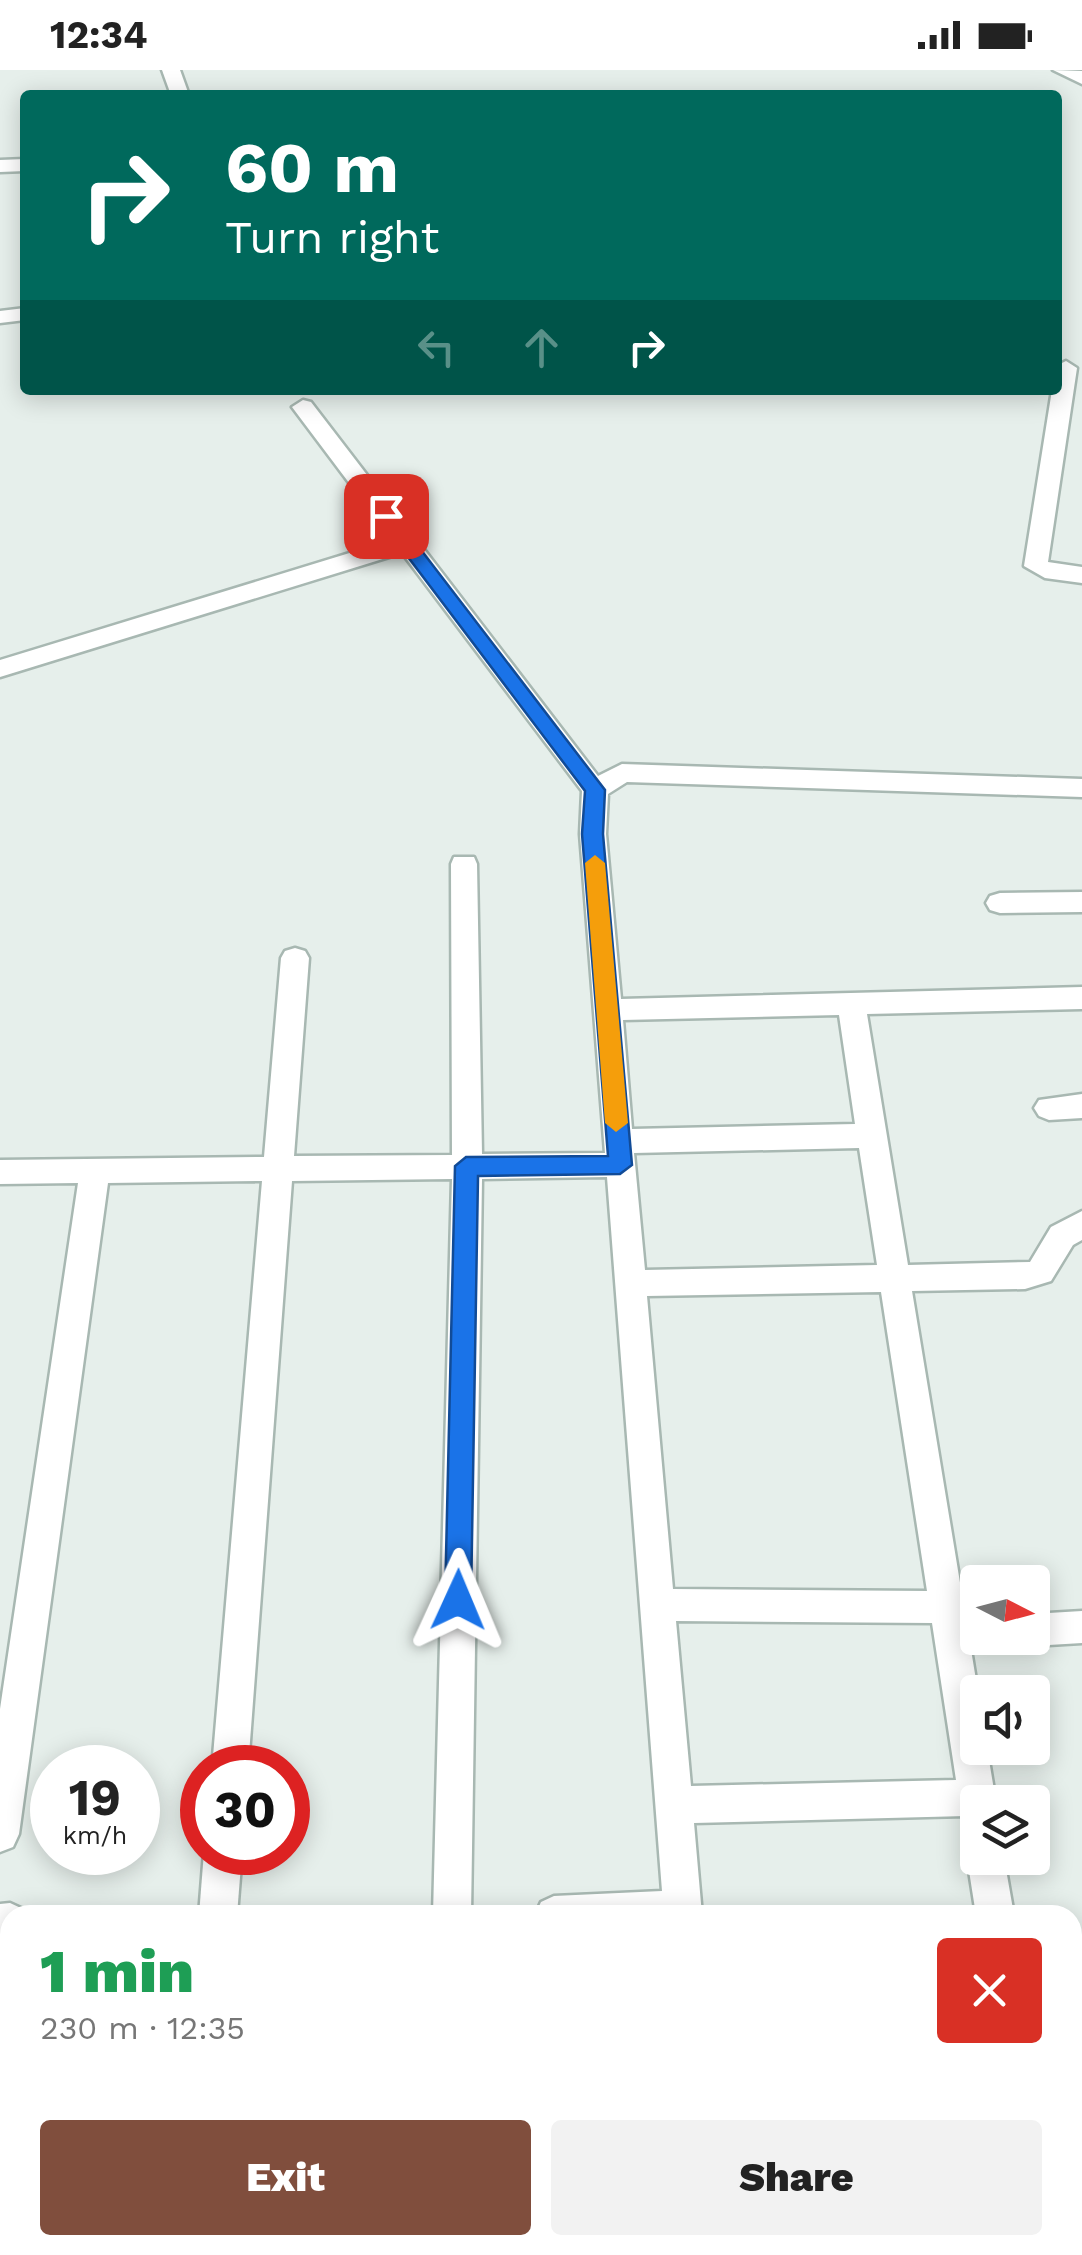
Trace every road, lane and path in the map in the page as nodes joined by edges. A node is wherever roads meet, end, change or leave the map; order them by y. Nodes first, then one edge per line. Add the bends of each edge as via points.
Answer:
1 (1062, 70) edge
2 (1082, 78) edge
3 (1066, 368) dead end
4 (1062, 393) edge
5 (1062, 395) edge
6 (303, 408) dead end
7 (406, 543) junction
8 (1082, 574) edge
9 (0, 669) edge
10 (1082, 788) edge
11 (595, 790) junction
12 (464, 864) dead end
13 (1082, 902) edge
14 (1000, 903) dead end
15 (295, 958) dead end
16 (1082, 998) edge
17 (851, 1004) junction
18 (607, 1010) junction
19 (1082, 1106) edge
20 (1049, 1108) dead end
21 (872, 1136) junction
22 (619, 1153) junction
23 (466, 1166) junction
24 (276, 1168) junction
25 (96, 1171) junction
26 (0, 1172) edge
27 (1082, 1224) edge
28 (894, 1278) junction
29 (630, 1283) junction
30 (656, 1605) junction
31 (958, 1626) edge
32 (1082, 1627) edge
33 (1050, 1629) edge
34 (232, 1745) edge
35 (975, 1785) edge
36 (960, 1801) edge
37 (674, 1805) junction
38 (0, 1834) edge
39 (221, 1875) edge
40 (988, 1875) edge
41 (219, 1905) edge
42 (452, 1905) edge
43 (681, 1905) edge
44 (993, 1905) edge

1 - 2 street
3 - 4 street
5 - 8 street via 1036,566
6 - 7 street
7 - 9 street
7 - 11 street
10 - 11 street via 622,773
11 - 18 street via 592,834
12 - 23 street
13 - 14 street
15 - 24 street
16 - 17 street
17 - 18 street
17 - 21 street
18 - 22 street
19 - 20 street
21 - 22 street
21 - 28 street
22 - 23 street
22 - 29 street
23 - 24 street
23 - 42 street
24 - 25 street
24 - 34 street
25 - 26 street
25 - 38 street
27 - 28 street via 1062,1236 1040,1272
28 - 29 street
28 - 31 street
29 - 30 street
30 - 31 street
30 - 37 street
31 - 35 street
32 - 33 street
36 - 37 street
37 - 43 street
39 - 41 street
40 - 44 street

